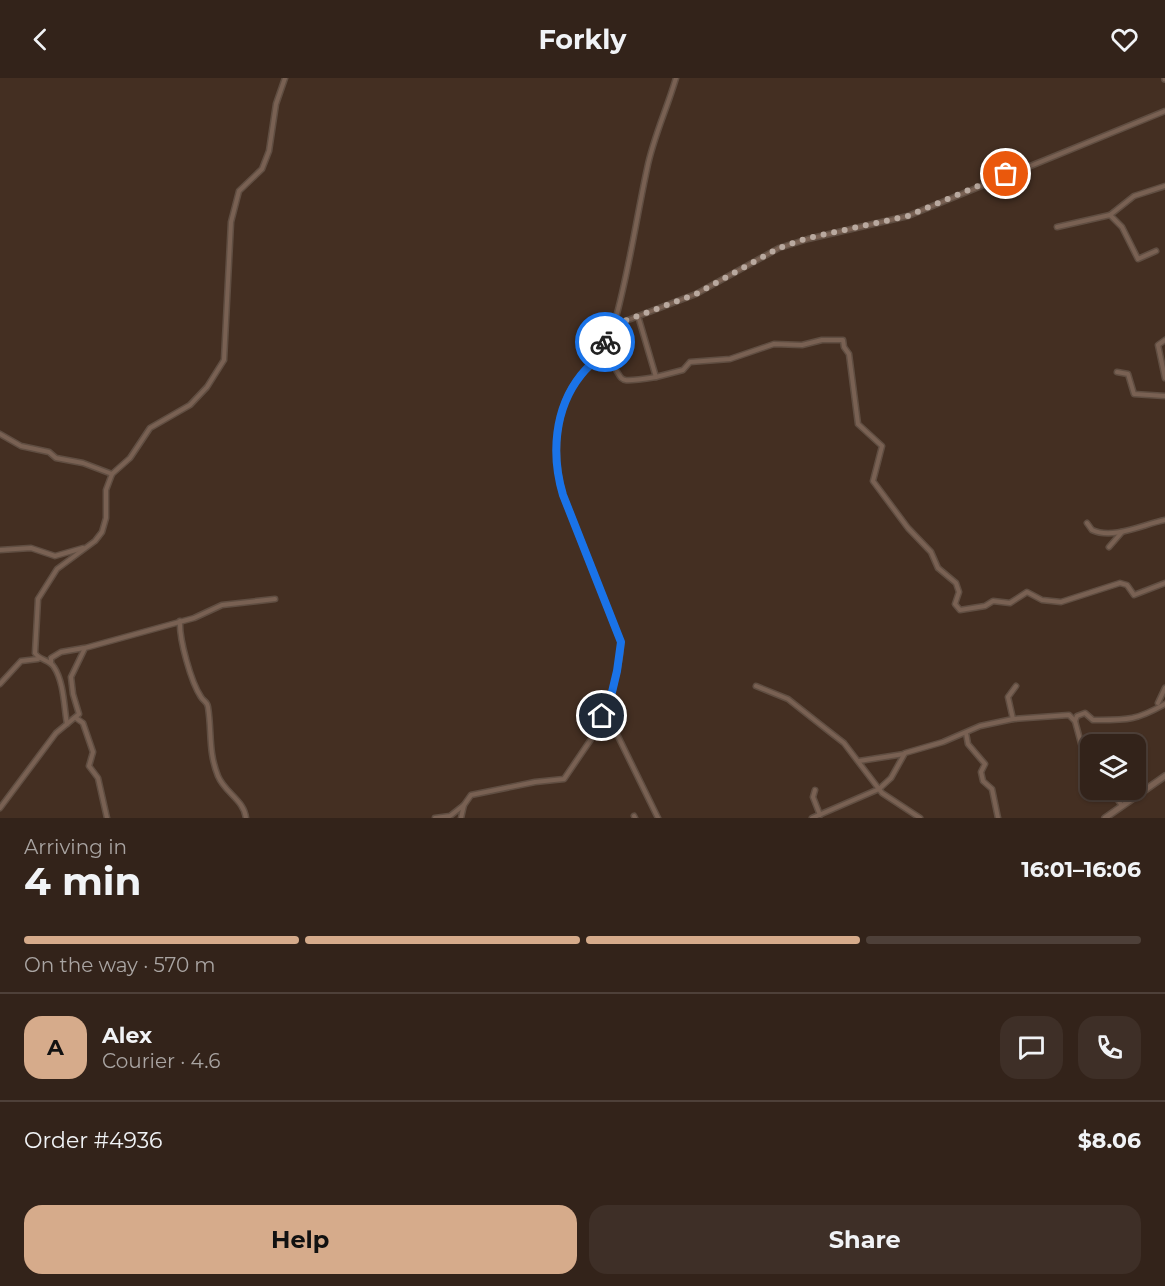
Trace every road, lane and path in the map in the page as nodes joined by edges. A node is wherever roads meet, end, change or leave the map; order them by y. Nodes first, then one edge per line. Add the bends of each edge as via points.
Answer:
1 (285, 78) edge
2 (675, 78) edge
3 (1165, 111) edge
4 (1165, 186) edge
5 (1110, 215) junction
6 (1057, 227) dead end
7 (1156, 250) dead end
8 (638, 316) junction
9 (614, 325) junction
10 (1165, 340) edge
11 (601, 353) junction
12 (1118, 372) dead end
13 (656, 377) junction
14 (1165, 378) edge
15 (1165, 396) edge
16 (0, 434) edge
17 (112, 474) junction
18 (1165, 520) edge
19 (1088, 523) dead end
20 (1123, 531) junction
21 (86, 547) junction
22 (1109, 547) dead end
23 (0, 550) edge
24 (1165, 584) edge
25 (275, 599) dead end
26 (180, 621) junction
27 (85, 648) junction
28 (39, 659) junction
29 (51, 663) junction
30 (0, 684) edge
31 (756, 686) dead end
32 (1016, 686) dead end
33 (1165, 688) edge
34 (612, 692) junction
35 (1163, 704) edge
36 (76, 717) junction
37 (1013, 719) junction
38 (1075, 721) junction
39 (67, 724) junction
40 (966, 733) junction
41 (1080, 740) edge
42 (905, 753) junction
43 (859, 761) junction
44 (1165, 776) edge
45 (879, 789) junction
46 (815, 790) dead end
47 (1118, 800) edge
48 (464, 805) junction
49 (1122, 806) junction
50 (0, 808) edge
51 (816, 817) edge
52 (107, 818) edge
53 (246, 818) edge
54 (435, 818) edge
55 (461, 818) edge
56 (658, 818) edge
57 (920, 818) edge
58 (998, 818) edge
59 (1105, 818) edge

1 - 17 street via 276,104 269,150 261,169 239,191 231,222 224,360 190,405 150,428 130,458
2 - 9 street via 647,168
3 - 8 street via 908,216 779,248 696,294
4 - 5 street via 1134,196
5 - 6 street
5 - 7 street via 1122,227 1138,259
8 - 9 street
8 - 13 street
9 - 11 street
10 - 14 street via 1158,345
11 - 13 street via 621,380
11 - 34 street via 582,374 567,402 555,459 563,495 621,642
12 - 15 street via 1128,375 1134,394
13 - 24 street via 682,370 690,362 730,359 774,344 802,345 842,338 849,354 858,424 882,446 873,481 931,552 938,568 956,583 956,607 967,610 993,601 1010,603 1027,592 1057,602 1120,584 1127,585 1134,594
16 - 17 street via 21,446
17 - 21 street via 106,490 102,532
18 - 20 street
19 - 20 street via 1098,533
20 - 22 street
21 - 23 street via 55,556 30,549
21 - 28 street via 57,569 38,599 34,647
25 - 26 street via 233,603
26 - 27 street
26 - 53 street via 192,676 200,697 208,704 209,743 217,772 226,790 240,802
27 - 29 street via 54,656
27 - 36 street via 71,677 78,707
28 - 29 street
28 - 30 street via 21,661
29 - 39 street via 64,700
31 - 43 street via 788,699 844,743
32 - 37 street via 1008,697
33 - 35 street
34 - 48 street via 604,700 596,732 564,779 471,795
34 - 56 street via 610,720
35 - 38 street via 1141,718 1093,720 1085,713
36 - 39 street
36 - 52 street via 83,723 93,752 89,766 98,778
37 - 38 street via 1069,716
37 - 40 street
38 - 41 street
39 - 50 street
40 - 42 street
40 - 58 street via 968,744 985,764 982,781 992,789
42 - 43 street
42 - 45 street via 891,778
43 - 45 street
44 - 49 main road
45 - 51 street
45 - 57 street
46 - 51 street
47 - 49 street
48 - 54 street via 450,816
48 - 55 street
49 - 59 main road

